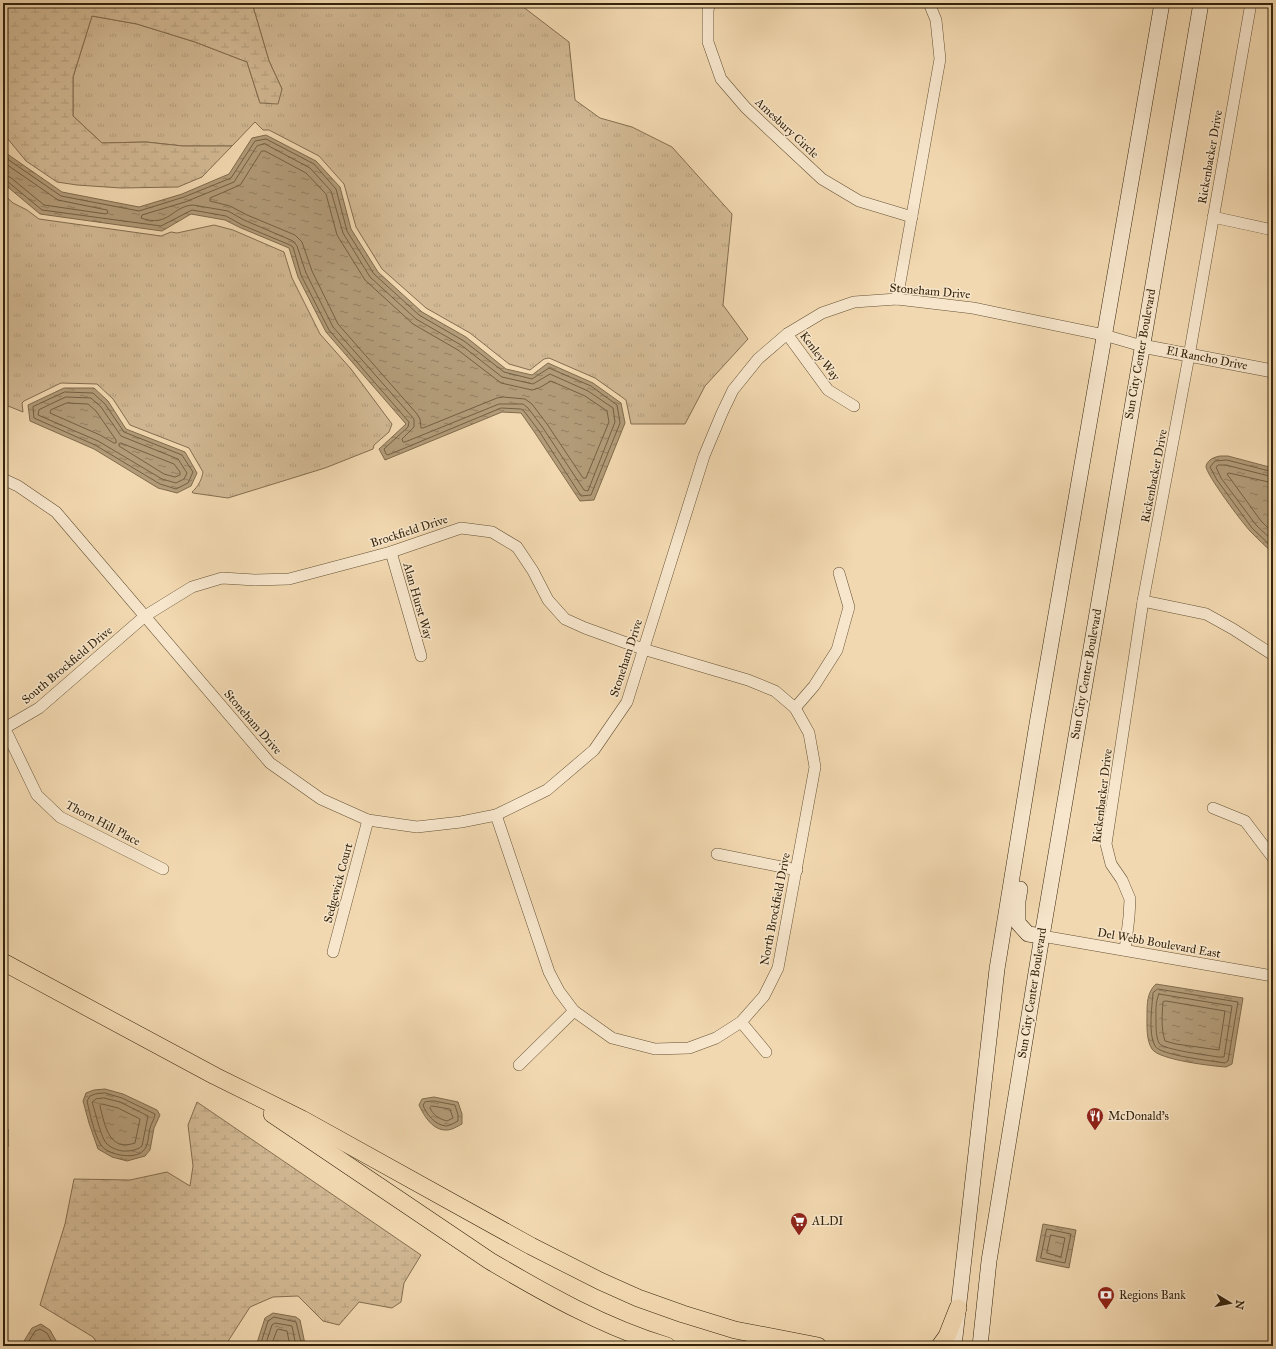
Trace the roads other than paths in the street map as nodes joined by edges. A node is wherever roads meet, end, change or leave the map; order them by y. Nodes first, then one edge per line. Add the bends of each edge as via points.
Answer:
1 (710, 3) edge
2 (929, 3) edge
3 (1162, 3) edge
4 (1200, 3) edge
5 (1251, 3) edge
6 (912, 217) junction
7 (1213, 217) junction
8 (1273, 230) edge
9 (897, 299) junction
10 (787, 334) junction
11 (1104, 335) junction
12 (1142, 346) junction
13 (1189, 356) junction
14 (1273, 371) edge
15 (854, 406) dead end
16 (3, 479) edge
17 (391, 552) junction
18 (839, 573) dead end
19 (1143, 601) junction
20 (145, 616) junction
21 (643, 649) junction
22 (1273, 655) edge
23 (421, 656) dead end
24 (795, 708) junction
25 (1038, 724) junction
26 (4, 729) edge
27 (1214, 808) dead end
28 (496, 815) junction
29 (368, 820) junction
30 (717, 854) dead end
31 (1273, 858) edge
32 (163, 870) dead end
33 (797, 870) junction
34 (1042, 936) junction
35 (1125, 950) junction
36 (333, 952) dead end
37 (3, 962) edge
38 (1273, 976) edge
39 (574, 1011) junction
40 (741, 1022) junction
41 (766, 1052) dead end
42 (519, 1065) dead end
43 (215, 1076) junction
44 (3, 1132) edge
45 (3, 1144) edge
46 (958, 1308) junction
47 (667, 1346) edge
48 (818, 1346) edge
49 (940, 1346) edge
50 (954, 1346) edge
51 (980, 1346) edge

1 - 6 street, Amesbury Circle via 708,42 721,79 746,108 822,179 859,201
2 - 6 street via 936,20 940,59
3 - 11 main road
4 - 12 main road, Sun City Center Boulevard
5 - 7 street, Rickenbacker Drive
6 - 9 street
7 - 8 street
7 - 13 street, Rickenbacker Drive
9 - 10 street, Stoneham Drive via 854,302 822,313
9 - 11 street, Stoneham Drive via 973,308
10 - 15 street, Kenley Way via 828,390
10 - 21 street, Stoneham Drive via 758,359 733,390 722,413 704,456
11 - 12 street, Stoneham Drive
11 - 25 main road
12 - 13 street, El Rancho Drive
12 - 34 main road, Sun City Center Boulevard
13 - 14 street, El Rancho Drive
13 - 19 street, Rickenbacker Drive
16 - 20 street, Stoneham Drive via 56,512
17 - 20 street, Brockfield Drive via 289,579 222,578 192,587
17 - 21 street, Brockfield Drive via 461,528 492,532 517,547 533,570 548,600 564,619
17 - 23 street, Alan Hurst Way
18 - 24 street via 849,607 837,650 814,686
19 - 22 street via 1206,614
19 - 35 street, Rickenbacker Drive via 1106,844 1112,864 1130,899
20 - 26 street, South Brockfield Drive via 39,708
20 - 29 street, Stoneham Drive via 270,763 321,799
21 - 24 street, North Brockfield Drive via 748,680 776,691
21 - 28 street, Stoneham Drive via 627,702 594,750 547,790
24 - 33 street, North Brockfield Drive via 810,733 816,767
25 - 34 main road via 1040,766 1018,902 1018,923 1028,934
25 - 46 main road via 997,969
26 - 32 street, Thorn Hill Place via 36,795 60,816
27 - 31 street via 1245,820
28 - 29 street, Stoneham Drive via 417,827
28 - 39 street, North Brockfield Drive via 549,972
29 - 36 street, Sedgewick Court
30 - 33 street
33 - 40 street, North Brockfield Drive via 778,968 764,996
34 - 35 street, Del Webb Boulevard East
34 - 51 main road, Sun City Center Boulevard via 989,1261
35 - 38 street, Del Webb Boulevard East
37 - 43 main road
39 - 40 street, North Brockfield Drive via 612,1038 654,1049 689,1048 716,1038
39 - 42 street
40 - 41 street
43 - 47 main road via 490,1261 586,1313
43 - 48 main road via 302,1119 531,1246 600,1281 638,1298 735,1330
44 - 45 street
46 - 49 main road via 947,1336
46 - 50 main road

